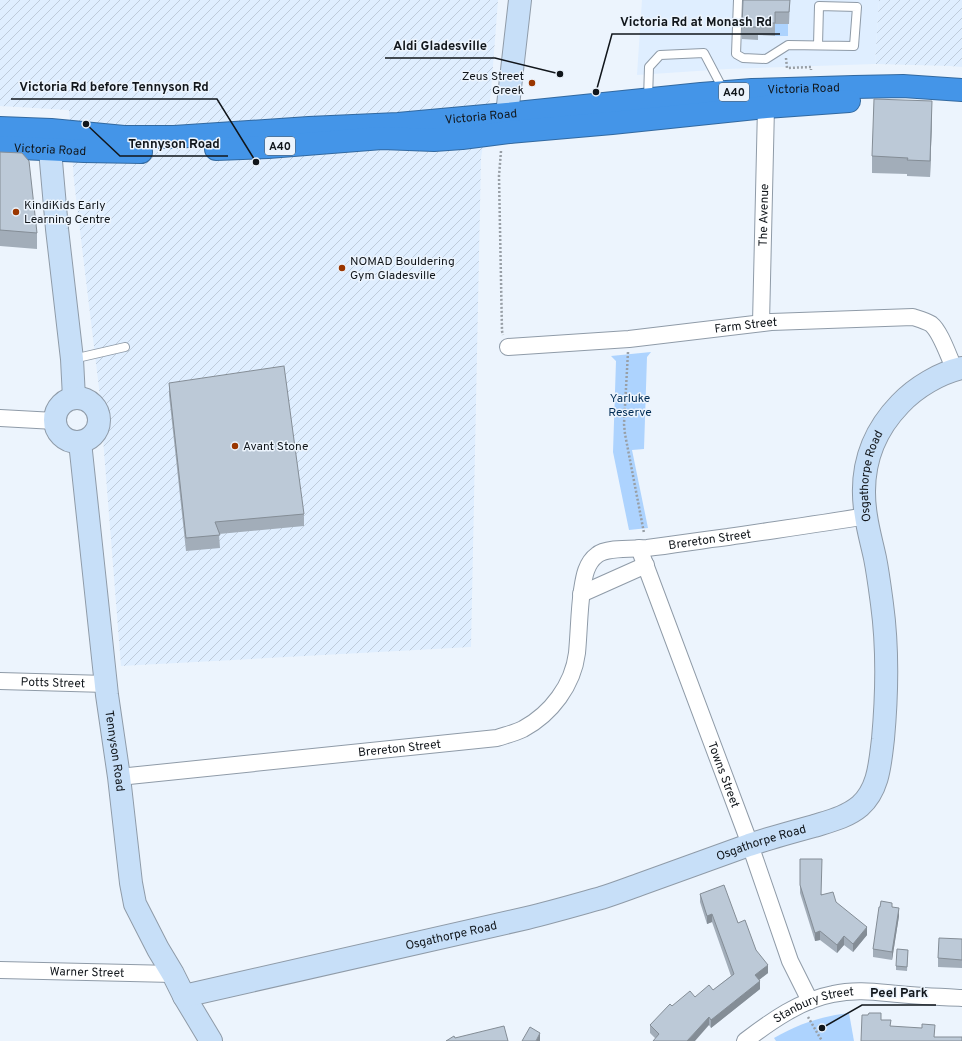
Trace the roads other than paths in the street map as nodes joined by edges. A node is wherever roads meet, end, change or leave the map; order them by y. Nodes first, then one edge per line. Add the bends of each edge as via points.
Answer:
1 (516, 0) edge
2 (520, 0) edge
3 (738, 0) edge
4 (819, 3) edge
5 (818, 45) junction
6 (962, 90) edge
7 (725, 92) junction
8 (648, 100) junction
9 (962, 102) edge
10 (766, 107) junction
11 (0, 128) edge
12 (506, 130) junction
13 (50, 140) junction
14 (0, 147) edge
15 (761, 323) junction
16 (126, 347) dead end
17 (508, 347) road end
18 (72, 359) junction
19 (958, 369) edge
20 (74, 398) junction
21 (0, 418) edge
22 (55, 421) junction
23 (80, 442) junction
24 (866, 516) junction
25 (643, 548) junction
26 (646, 565) junction
27 (581, 594) junction
28 (0, 681) edge
29 (106, 684) junction
30 (119, 777) junction
31 (750, 845) junction
32 (0, 970) edge
33 (173, 974) junction
34 (184, 996) junction
35 (962, 998) edge
36 (806, 1003) junction
37 (211, 1041) edge
38 (745, 1041) edge

1 - 2 lane
2 - 12 street
3 - 5 lane via 736,54 743,58 766,59 788,46
4 - 5 lane
4 - 5 lane via 857,7 854,46
6 - 7 highway, Victoria Road / A40 via 903,86
7 - 8 highway, Victoria Road / A40
7 - 8 lane via 704,53 660,55 649,67
8 - 12 highway, Victoria Road / A40
9 - 10 highway, Victoria Road / A40 via 860,100
10 - 12 highway, Victoria Road / A40 via 612,123
10 - 15 street, The Avenue
11 - 13 highway, Victoria Road / A40
12 - 13 highway, Victoria Road / A40 via 494,135 434,140 382,138 268,147 148,152 84,152
13 - 14 highway, Victoria Road / A40
13 - 18 street via 57,230
15 - 17 street, Farm Street via 629,340
15 - 19 street, Farm Street via 913,318 923,320 931,324 937,332
16 - 18 lane
18 - 20 street
19 - 24 street, Osgathorpe Road via 936,378 904,399 882,427 867,459 863,486
20 - 22 street via 63,403 57,410
20 - 23 street via 86,400 98,412 97,430 91,437
21 - 22 street
22 - 23 street via 59,434 67,440
23 - 29 street, Tennyson Road
24 - 25 street, Brereton Street
24 - 31 street, Osgathorpe Road via 876,561 885,632 886,709 880,769 876,783 860,806 842,817
25 - 26 street, Towns Street
25 - 27 street, Brereton Street via 606,550 598,554 584,575
26 - 27 street
26 - 31 street, Towns Street
27 - 30 street, Brereton Street via 577,654 562,694 537,720 510,734 497,738
28 - 29 street, Potts Street
29 - 30 street, Tennyson Road
30 - 33 street, Tennyson Road via 135,904
31 - 34 street, Osgathorpe Road via 602,898 527,918
31 - 36 street, Towns Street
32 - 33 street, Warner Street
33 - 34 street, Tennyson Road
34 - 37 street, Tennyson Road
35 - 36 street, Stanbury Street via 858,991 834,994
36 - 38 street, Stanbury Street via 773,1021

